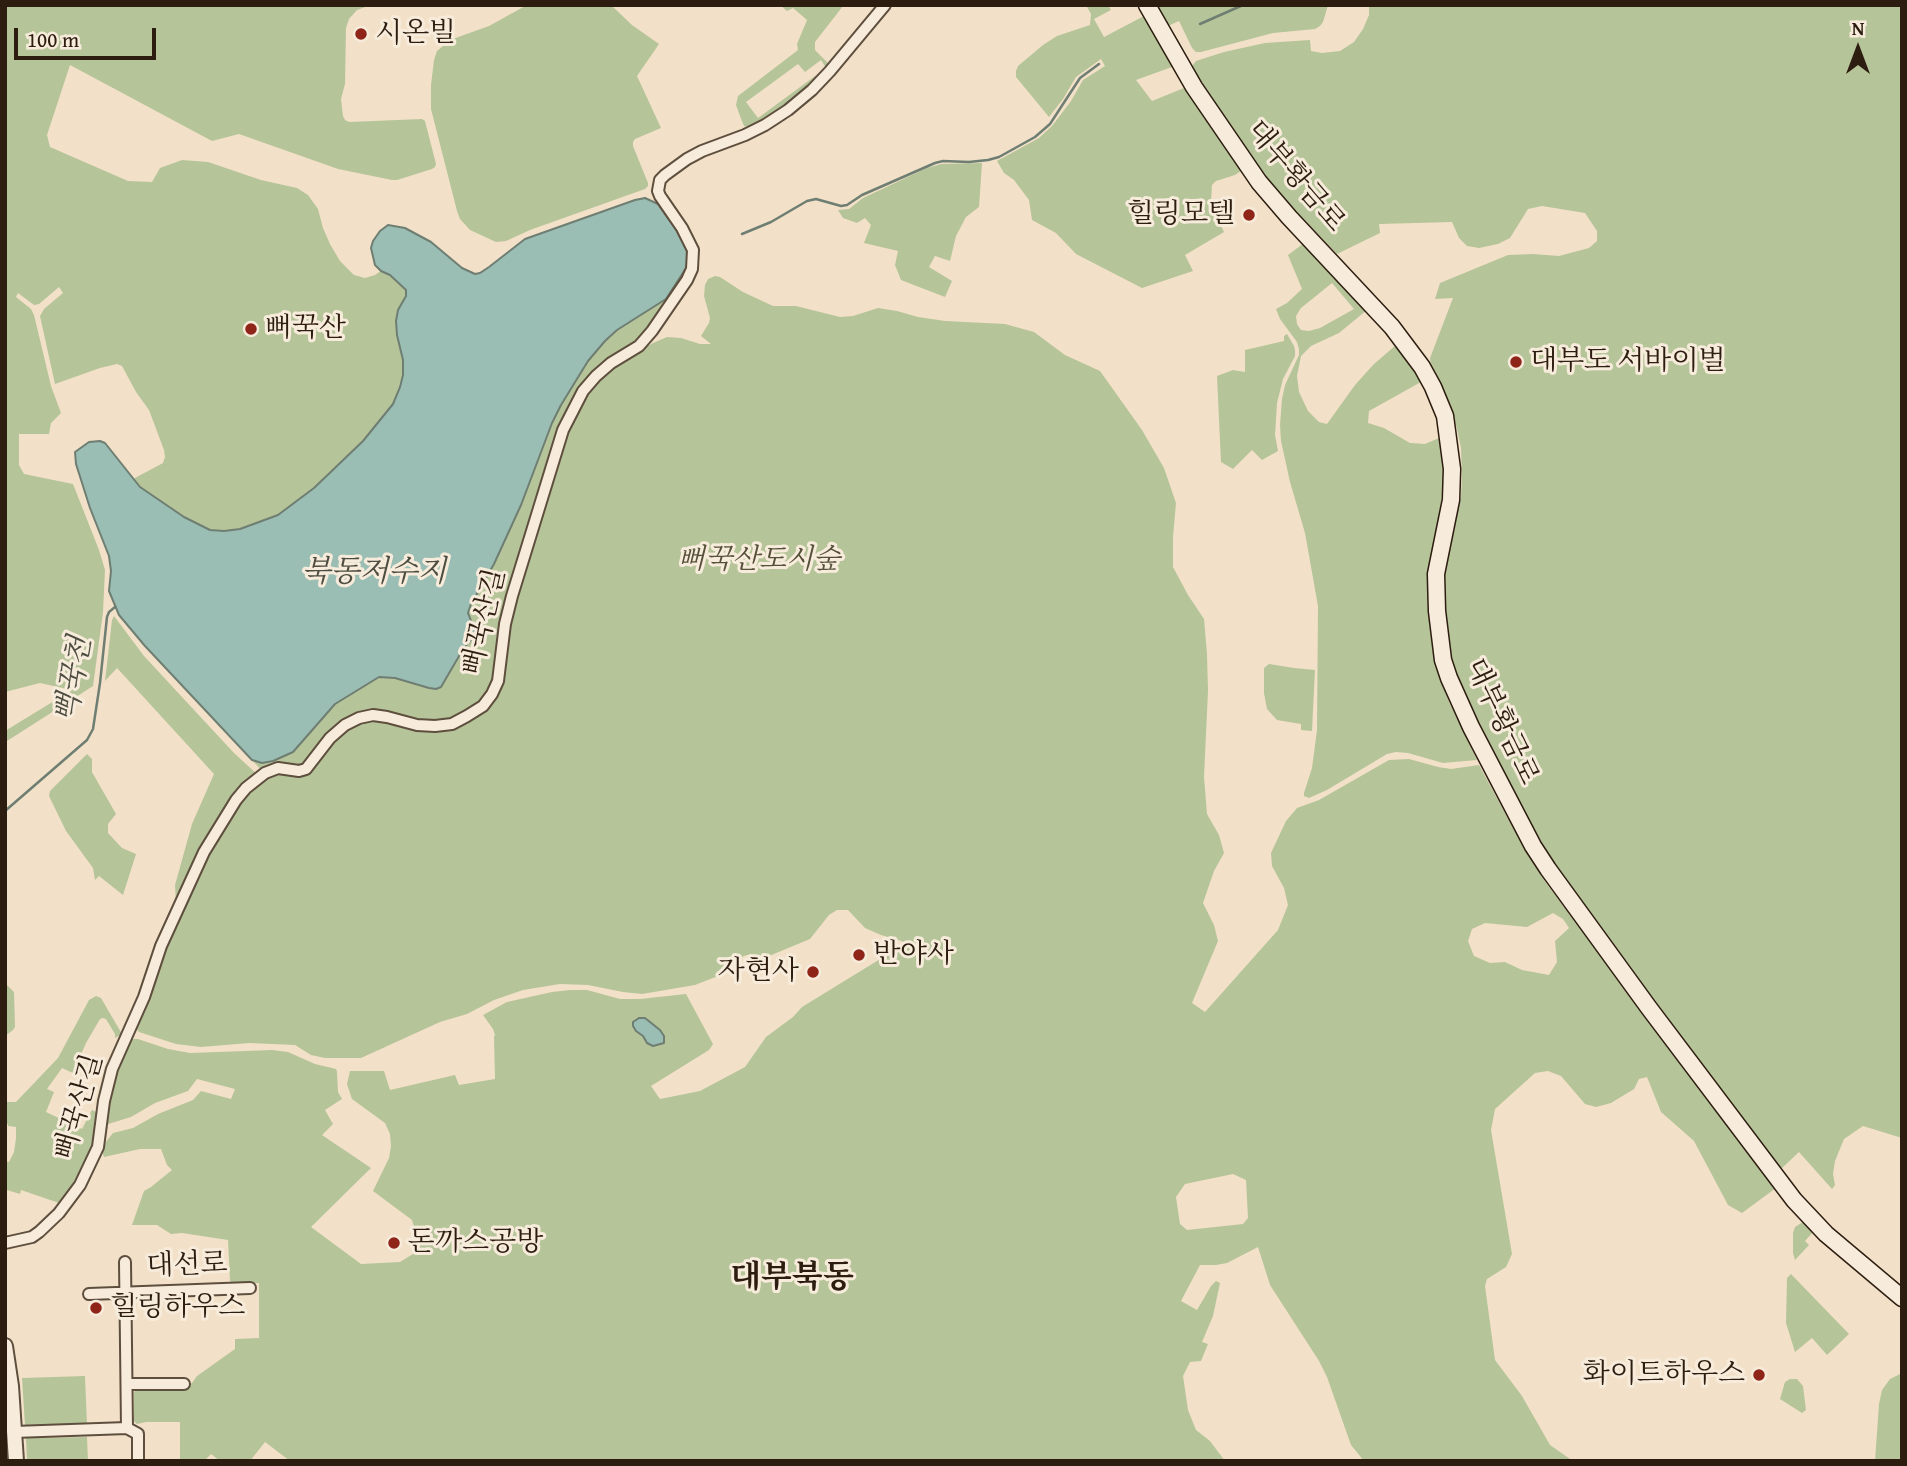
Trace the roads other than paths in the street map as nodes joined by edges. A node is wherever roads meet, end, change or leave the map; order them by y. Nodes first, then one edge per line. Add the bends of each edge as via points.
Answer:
1 (885, 5) edge
2 (1147, 5) edge
3 (5, 1243) edge
4 (125, 1262) dead end
5 (250, 1288) dead end
6 (125, 1293) junction
7 (89, 1294) dead end
8 (1902, 1298) edge
9 (5, 1346) edge
10 (127, 1384) junction
11 (184, 1384) dead end
12 (127, 1427) junction
13 (14, 1432) junction
14 (16, 1461) edge
15 (138, 1461) edge

1 - 3 street, 뻐꾹산길 via 830,71 788,110 745,135 702,150 660,180 660,196 693,250 692,269 639,346 611,363 583,391 563,430 512,596 492,694 483,706 452,724 417,725 373,715 359,718 330,738 306,769 278,768 246,788 204,852 161,946 112,1069 98,1147 80,1185 39,1232
2 - 8 main road, 대부황금로 via 1248,168 1392,327 1433,387 1445,416 1452,469 1451,500 1436,574 1443,660 1467,718 1533,845 1794,1200 1826,1234
4 - 6 street, 대선로
5 - 6 street, 대선로
6 - 7 street, 대선로
6 - 10 street, 대선로
9 - 13 street
10 - 11 street
10 - 12 street, 대선로
12 - 13 street
12 - 15 street, 대선로 via 138,1434
13 - 14 street

